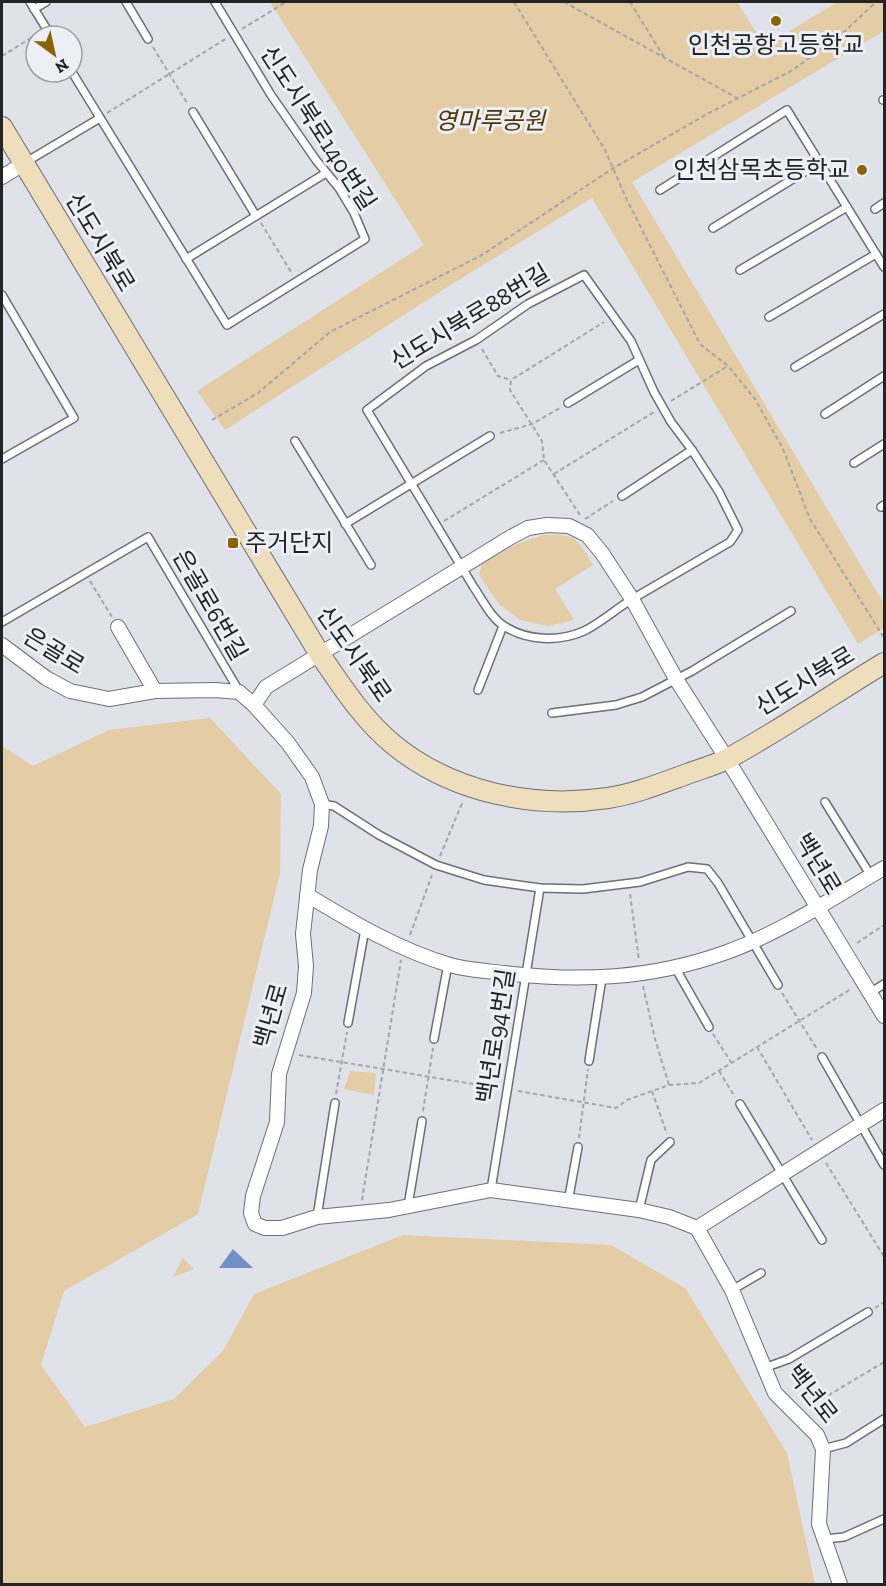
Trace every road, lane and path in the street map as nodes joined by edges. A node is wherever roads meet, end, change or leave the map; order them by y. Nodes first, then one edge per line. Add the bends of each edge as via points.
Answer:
1 (30, 2) edge
2 (46, 2) edge
3 (126, 2) edge
4 (214, 2) edge
5 (286, 2) edge
6 (514, 2) edge
7 (564, 2) edge
8 (630, 2) edge
9 (876, 2) edge
10 (34, 9) junction
11 (43, 24) edge
12 (233, 34) junction
13 (148, 39) joint
14 (24, 42) edge
15 (2, 56) edge
16 (666, 59) junction
17 (169, 74) junction
18 (79, 84) edge
19 (737, 98) junction
20 (192, 112) joint
21 (99, 118) junction
22 (2, 127) edge
23 (819, 163) junction
24 (23, 164) junction
25 (612, 169) junction
26 (326, 173) junction
27 (2, 177) edge
28 (660, 190) dead end
29 (885, 203) edge
30 (847, 207) junction
31 (875, 209) dead end
32 (256, 216) junction
33 (713, 228) dead end
34 (876, 254) junction
35 (186, 259) junction
36 (885, 267) edge
37 (740, 270) dead end
38 (298, 281) junction
39 (2, 295) edge
40 (885, 314) edge
41 (613, 316) junction
42 (769, 317) dead end
43 (476, 340) junction
44 (639, 360) junction
45 (728, 366) junction
46 (795, 367) dead end
47 (885, 376) edge
48 (511, 380) junction
49 (568, 403) joint
50 (663, 406) junction
51 (825, 414) dead end
52 (212, 420) dead end
53 (532, 424) junction
54 (490, 436) joint
55 (295, 441) dead end
56 (885, 444) edge
57 (2, 450) edge
58 (692, 450) junction
59 (4, 458) edge
60 (544, 460) junction
61 (854, 463) dead end
62 (554, 474) junction
63 (411, 483) junction
64 (622, 496) joint
65 (345, 524) junction
66 (436, 526) junction
67 (371, 565) dead end
68 (462, 568) junction
69 (85, 573) junction
70 (632, 599) junction
71 (791, 611) dead end
72 (2, 622) edge
73 (503, 626) junction
74 (118, 627) joint
75 (885, 638) edge
76 (2, 645) edge
77 (319, 653) junction
78 (885, 663) edge
79 (676, 679) junction
80 (478, 690) dead end
81 (155, 691) junction
82 (239, 692) junction
83 (254, 705) junction
84 (552, 713) dead end
85 (727, 759) junction
86 (469, 787) junction
87 (825, 802) dead end
88 (322, 804) junction
89 (436, 865) junction
90 (885, 868) edge
91 (871, 876) junction
92 (540, 888) junction
93 (307, 895) junction
94 (818, 908) junction
95 (885, 925) edge
96 (365, 929) junction
97 (752, 942) junction
98 (405, 947) junction
99 (844, 951) junction
100 (448, 964) junction
101 (676, 969) junction
102 (526, 976) junction
103 (602, 978) junction
104 (885, 984) edge
105 (778, 985) joint
106 (870, 993) junction
107 (885, 1016) edge
108 (348, 1023) joint
109 (709, 1026) joint
110 (434, 1039) joint
111 (822, 1057) joint
112 (589, 1061) joint
113 (731, 1063) dead end
114 (719, 1070) dead end
115 (652, 1091) dead end
116 (335, 1103) joint
117 (740, 1104) joint
118 (885, 1110) edge
119 (422, 1121) joint
120 (860, 1125) junction
121 (670, 1142) joint
122 (578, 1147) joint
123 (885, 1166) edge
124 (782, 1174) junction
125 (491, 1190) junction
126 (568, 1202) junction
127 (408, 1206) junction
128 (639, 1210) junction
129 (360, 1214) junction
130 (316, 1217) junction
131 (697, 1228) junction
132 (822, 1240) dead end
133 (885, 1254) edge
134 (885, 1263) edge
135 (761, 1273) dead end
136 (732, 1290) junction
137 (868, 1312) dead end
138 (885, 1362) edge
139 (764, 1368) junction
140 (796, 1414) junction
141 (885, 1419) edge
142 (824, 1449) junction
143 (885, 1519) edge
144 (825, 1539) junction
145 (840, 1584) edge

1 - 10 lane
2 - 10 lane
3 - 13 lane
4 - 12 lane, 신도시북로140번길
5 - 12 path
6 - 25 path via 600,142
7 - 16 path
8 - 16 path
9 - 19 path via 793,70
10 - 11 lane
12 - 17 path
12 - 26 lane, 신도시북로140번길
13 - 17 path
14 - 15 path
16 - 19 path
17 - 20 path
17 - 21 path
18 - 21 lane, 신도시북로140번길
19 - 25 path
20 - 32 lane
21 - 24 lane
21 - 35 lane, 신도시북로140번길
22 - 24 street, 신도시북로
23 - 28 lane via 788,110
23 - 30 lane
23 - 33 lane
24 - 27 street
24 - 77 street, 신도시북로
25 - 45 path via 700,344
25 - 52 path via 482,255 330,332 258,393
26 - 32 lane
26 - 38 lane, 신도시북로140번길 via 354,213 365,239
29 - 31 lane
30 - 34 lane
30 - 37 lane
32 - 35 lane
32 - 38 path
34 - 36 lane
34 - 42 lane
35 - 38 lane, 신도시북로140번길 via 228,326
39 - 59 lane via 74,418
40 - 46 lane
41 - 43 lane, 신도시북로88번길 via 584,275 528,304
41 - 44 lane, 신도시북로88번길
41 - 48 path
43 - 48 path via 498,376
43 - 63 lane, 신도시북로88번길 via 426,366 367,410
44 - 49 lane
44 - 50 lane, 신도시북로88번길
45 - 50 path
45 - 75 path via 755,399 783,449 810,519
47 - 51 lane
48 - 53 path via 510,390
49 - 53 path
50 - 58 lane, 신도시북로88번길
50 - 62 path
53 - 54 path
53 - 60 path via 542,441
54 - 63 lane
55 - 65 lane
56 - 61 lane
57 - 59 lane
58 - 64 lane
58 - 70 lane, 신도시북로88번길 via 738,530 730,542
60 - 62 path
60 - 66 path
62 - 64 path via 583,520
63 - 65 lane
63 - 66 lane, 신도시북로88번길
65 - 67 lane
66 - 68 lane, 신도시북로88번길
68 - 70 street via 528,528 569,526 586,535 602,553
68 - 73 lane, 신도시북로88번길
68 - 77 street
69 - 72 lane
69 - 74 path
69 - 82 lane, 은골로6번길 via 148,537
70 - 73 lane, 신도시북로88번길 via 585,630 567,637 544,639
70 - 79 street
71 - 79 lane
73 - 80 lane
74 - 81 street
76 - 81 street, 은골로 via 70,691 109,699
77 - 83 street via 266,687
77 - 86 street, 신도시북로 via 357,708 394,745 440,775
78 - 85 street, 신도시북로
79 - 84 lane via 616,705
79 - 85 street
81 - 82 street, 은골로
82 - 83 street
83 - 88 street, 백년로 via 312,777
85 - 86 street, 신도시북로 via 658,785 609,798 554,801 505,797
85 - 94 street, 백년로
86 - 89 path
87 - 91 lane
88 - 89 lane via 334,806
88 - 93 street, 백년로
89 - 92 lane via 484,880
89 - 98 path
90 - 91 street
91 - 94 street
92 - 97 lane via 582,890 640,882 688,867 707,869
92 - 102 lane, 백년로94번길
93 - 96 street
93 - 130 street, 백년로 via 304,993 279,1074 277,1122 251,1213 255,1224 266,1228 282,1228
94 - 97 street
94 - 99 street, 백년로
95 - 99 path
96 - 98 street
96 - 108 lane
97 - 101 street
97 - 105 lane
98 - 100 street
98 - 129 path
99 - 106 street, 백년로
100 - 102 street
100 - 110 lane
101 - 103 street
101 - 109 lane
102 - 103 street
102 - 125 lane, 백년로94번길
103 - 112 lane
104 - 106 lane
105 - 111 path
106 - 107 street, 백년로
108 - 116 path
109 - 113 path
110 - 119 path
111 - 120 lane
112 - 122 path
114 - 117 path
115 - 121 path
116 - 130 lane
117 - 124 lane
118 - 120 street
119 - 127 lane
120 - 123 lane
120 - 124 street
121 - 128 lane via 651,1160
122 - 126 lane
124 - 131 street
124 - 132 lane
125 - 126 street, 백년로
125 - 127 street, 백년로
126 - 128 street, 백년로
127 - 129 street, 백년로
128 - 131 street, 백년로
129 - 130 street, 백년로
131 - 136 street, 백년로
133 - 134 path
135 - 136 lane
136 - 139 street, 백년로
137 - 139 lane, 백년로 via 789,1359
138 - 140 path
139 - 140 street, 백년로 via 775,1393
140 - 142 street, 백년로 via 817,1435
141 - 142 lane, 백년로 via 846,1443
142 - 144 street, 백년로 via 819,1524
143 - 144 lane via 844,1537
144 - 145 street, 백년로

